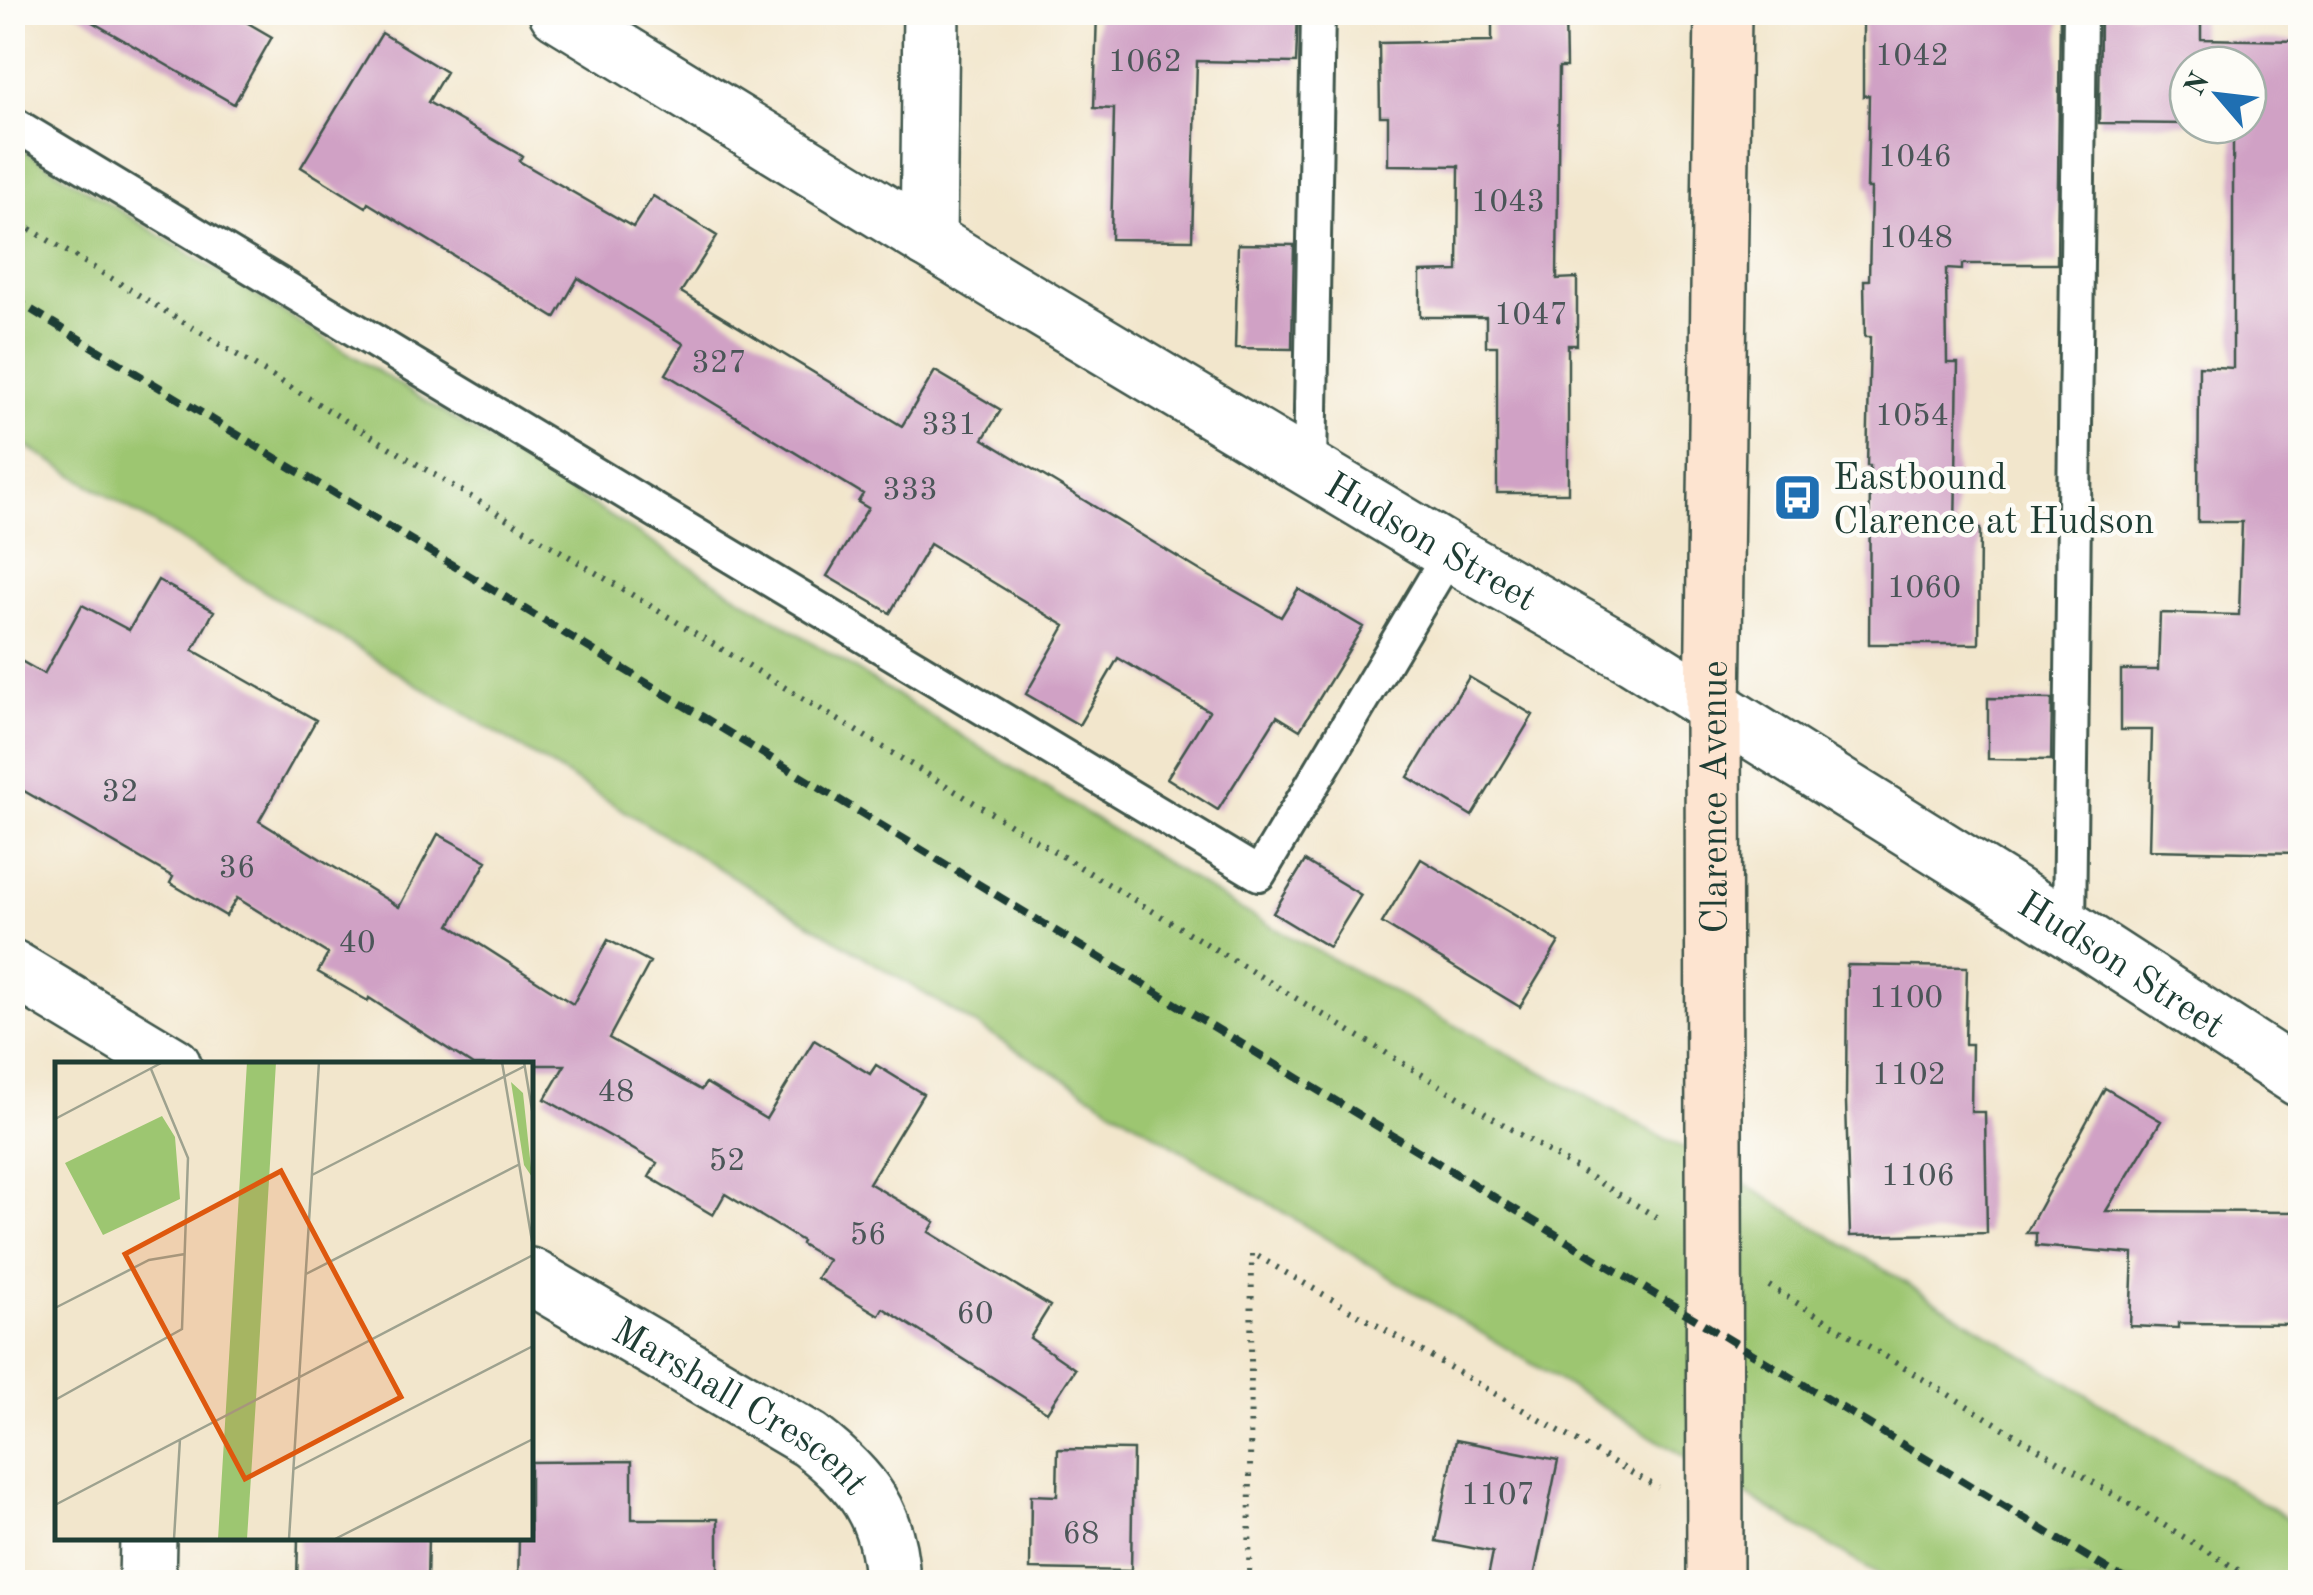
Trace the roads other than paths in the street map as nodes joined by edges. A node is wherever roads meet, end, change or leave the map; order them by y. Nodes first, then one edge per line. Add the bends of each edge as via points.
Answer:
1 (557, 12) edge
2 (931, 12) edge
3 (1318, 12) edge
4 (1722, 12) edge
5 (2080, 12) edge
6 (12, 123) edge
7 (928, 240) junction
8 (1310, 468) junction
9 (1450, 553) junction
10 (1713, 708) junction
11 (2068, 929) junction
12 (12, 968) edge
13 (168, 1062) edge
14 (2300, 1080) edge
15 (532, 1277) edge
16 (148, 1540) edge
17 (147, 1582) edge
18 (892, 1582) edge
19 (1716, 1582) edge

1 - 7 street, Hudson Street
2 - 7 street
3 - 8 lane
4 - 10 street, Clarence Avenue
5 - 11 lane
6 - 9 lane via 1259,874
7 - 8 street, Hudson Street
8 - 9 street, Hudson Street
9 - 10 street, Hudson Street
10 - 11 street, Hudson Street
10 - 19 street, Clarence Avenue
11 - 14 street, Hudson Street
12 - 13 street
15 - 18 street, Marshall Crescent via 844,1466 878,1515
16 - 17 street

